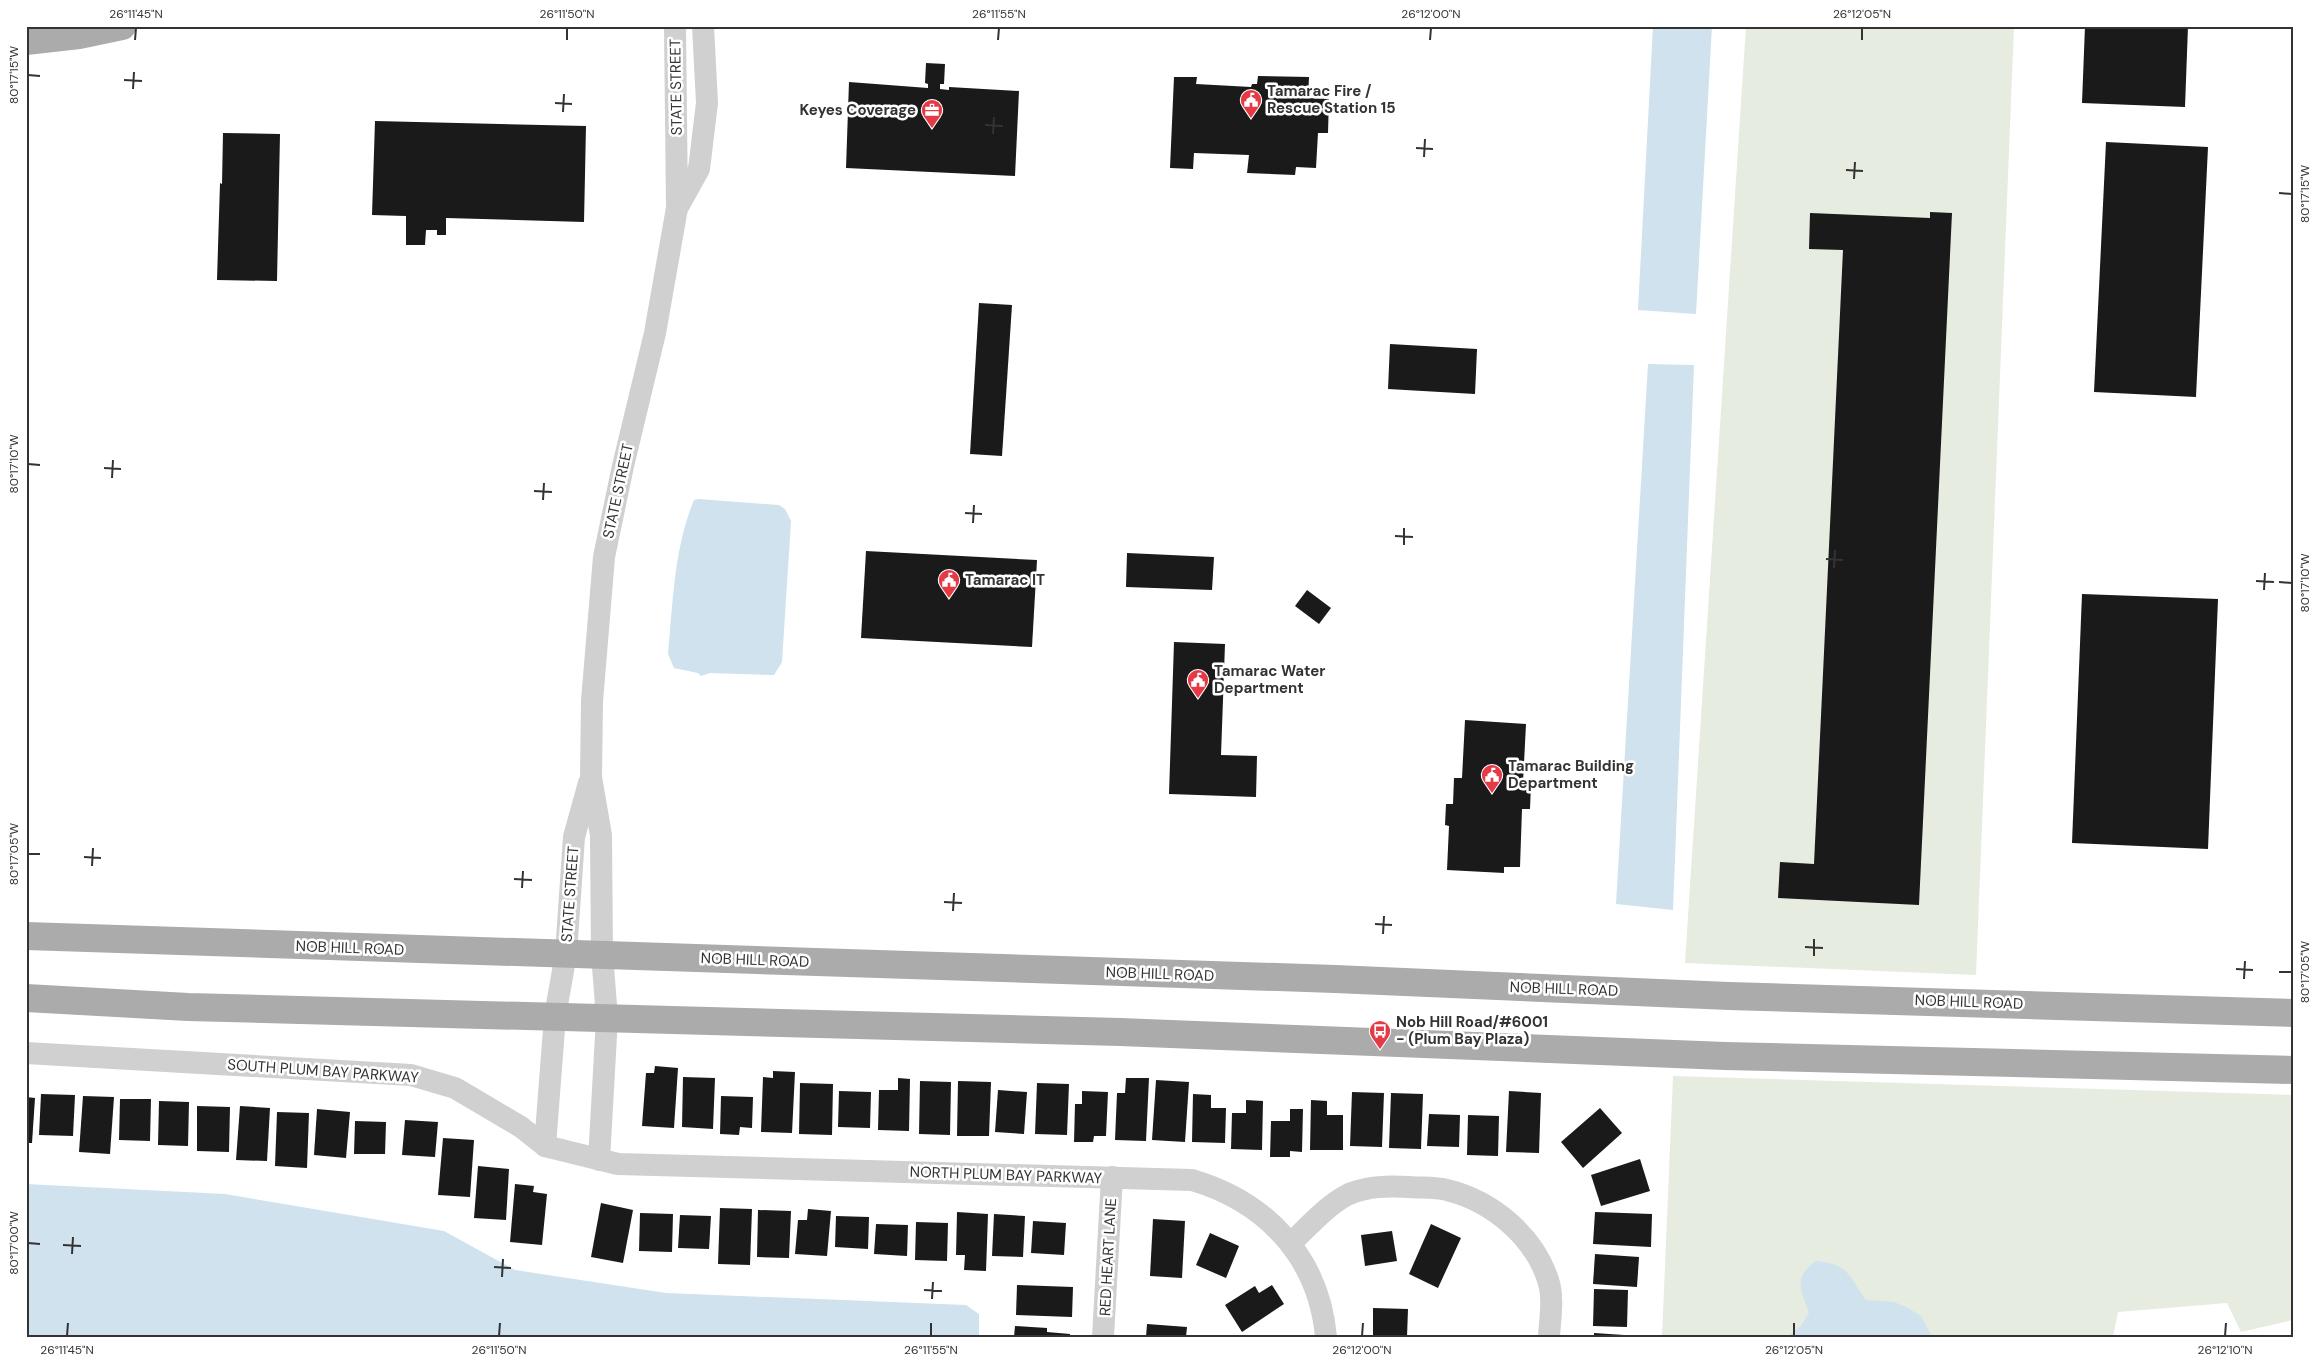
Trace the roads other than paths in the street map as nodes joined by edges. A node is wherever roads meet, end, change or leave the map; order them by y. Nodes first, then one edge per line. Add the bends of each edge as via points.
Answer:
1 (122, 26) edge
2 (675, 26) edge
3 (703, 26) edge
4 (26, 41) edge
5 (677, 208) junction
6 (591, 777) junction
7 (26, 936) edge
8 (566, 954) junction
9 (602, 954) junction
10 (26, 998) edge
11 (2293, 1013) edge
12 (555, 1016) junction
13 (608, 1018) junction
14 (26, 1053) edge
15 (2293, 1070) edge
16 (545, 1146) junction
17 (599, 1160) junction
18 (1112, 1178) junction
19 (1291, 1243) junction
20 (1104, 1337) edge
21 (1326, 1337) edge
22 (1549, 1337) edge

1 - 4 main road
2 - 5 street, STATE STREET
3 - 5 street, STATE STREET via 707,103 699,169
5 - 6 street, STATE STREET via 656,333 604,557 592,701
6 - 8 street, STATE STREET via 574,837
6 - 9 street, STATE STREET via 601,835
7 - 8 main road, NOB HILL ROAD
8 - 9 main road, NOB HILL ROAD
8 - 12 street, STATE STREET
9 - 11 main road, NOB HILL ROAD via 1729,996
9 - 13 street, STATE STREET
10 - 12 main road via 188,1007
12 - 13 main road
12 - 16 street, STATE STREET
13 - 15 main road via 1120,1032 1725,1056
13 - 17 street, STATE STREET
14 - 16 street, SOUTH PLUM BAY PARKWAY via 411,1075 455,1088 521,1127
16 - 17 street, SOUTH PLUM BAY PARKWAY
17 - 18 street, NORTH PLUM BAY PARKWAY via 618,1164
18 - 19 street, NORTH PLUM BAY PARKWAY via 1192,1180 1218,1188 1268,1220
18 - 20 street, RED HEART LANE
19 - 21 street, NORTH PLUM BAY PARKWAY via 1321,1301
19 - 22 street via 1326,1210 1367,1188 1446,1189 1471,1198 1516,1227 1541,1262 1549,1282 1551,1300

